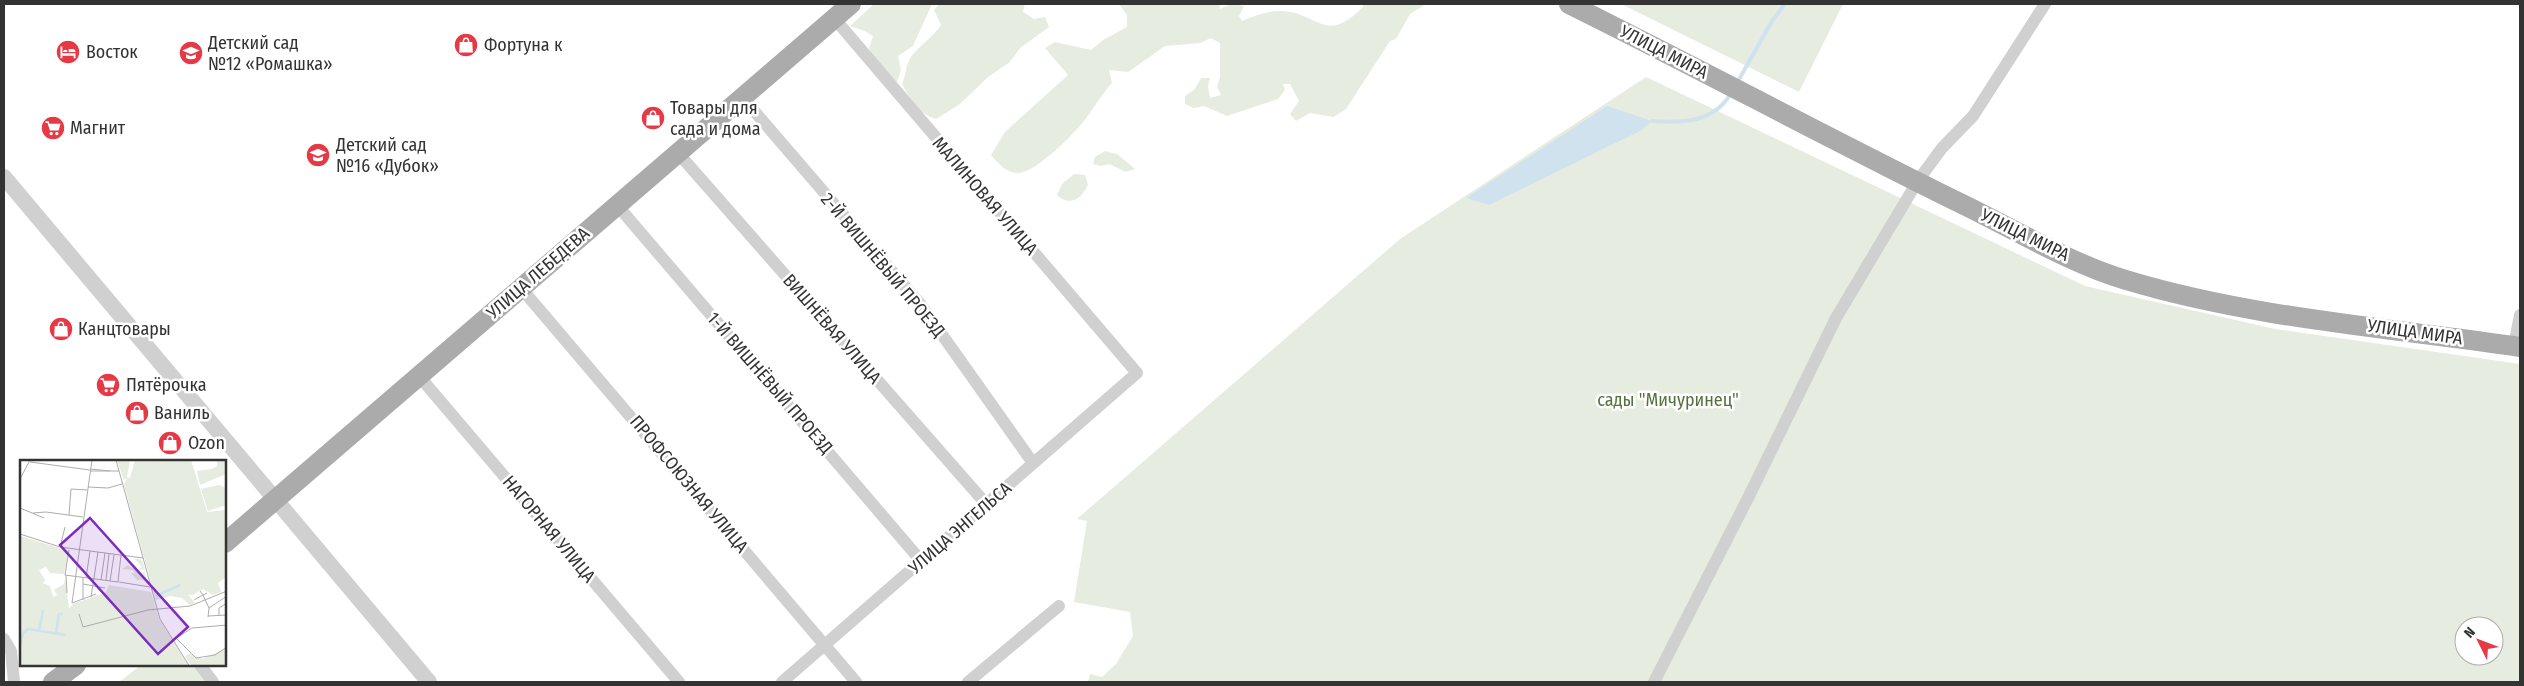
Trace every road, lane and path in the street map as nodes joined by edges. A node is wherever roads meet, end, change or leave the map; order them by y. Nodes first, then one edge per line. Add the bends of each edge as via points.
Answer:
1 (851, 4) edge
2 (1569, 4) edge
3 (2045, 4) edge
4 (834, 18) junction
5 (742, 98) junction
6 (678, 153) junction
7 (4, 177) edge
8 (1916, 182) junction
9 (617, 205) junction
10 (521, 288) junction
11 (2520, 315) edge
12 (2517, 346) edge
13 (1137, 374) joint
14 (419, 376) junction
15 (1033, 463) junction
16 (275, 499) junction
17 (987, 504) junction
18 (226, 542) edge
19 (922, 562) junction
20 (1059, 606) dead end
21 (4, 640) edge
22 (826, 645) junction
23 (75, 666) edge
24 (201, 666) edge
25 (14, 682) edge
26 (53, 682) edge
27 (213, 682) edge
28 (429, 682) edge
29 (678, 682) edge
30 (782, 682) edge
31 (856, 682) edge
32 (968, 682) edge
33 (1654, 682) edge

1 - 4 main road, УЛИЦА ЛЕБЕДЕВА
2 - 8 main road, УЛИЦА МИРА
3 - 8 street via 1973,116 1942,148
4 - 5 main road, УЛИЦА ЛЕБЕДЕВА
4 - 13 street, МАЛИНОВАЯ УЛИЦА
5 - 6 main road, УЛИЦА ЛЕБЕДЕВА
5 - 15 street, 2-Й ВИШНЁВЫЙ ПРОЕЗД via 921,305
6 - 9 main road, УЛИЦА ЛЕБЕДЕВА
6 - 17 street, ВИШНЁВАЯ УЛИЦА
7 - 16 street
8 - 12 main road, УЛИЦА МИРА via 2124,280 2262,310
8 - 33 street via 1836,318
9 - 10 main road, УЛИЦА ЛЕБЕДЕВА
9 - 19 street, 1-Й ВИШНЁВЫЙ ПРОЕЗД
10 - 14 main road, УЛИЦА ЛЕБЕДЕВА
10 - 22 street, ПРОФСОЮЗНАЯ УЛИЦА
11 - 12 street
13 - 15 street, УЛИЦА ЭНГЕЛЬСА
14 - 16 main road, УЛИЦА ЛЕБЕДЕВА
14 - 29 street, НАГОРНАЯ УЛИЦА
15 - 17 street, УЛИЦА ЭНГЕЛЬСА
16 - 18 main road, УЛИЦА ЛЕБЕДЕВА
16 - 28 street
17 - 19 street, УЛИЦА ЭНГЕЛЬСА
19 - 22 street, УЛИЦА ЭНГЕЛЬСА
20 - 32 street
21 - 25 street via 11,650
22 - 30 street, УЛИЦА ЭНГЕЛЬСА
22 - 31 street, ПРОФСОЮЗНАЯ УЛИЦА
23 - 26 main road
24 - 27 street

